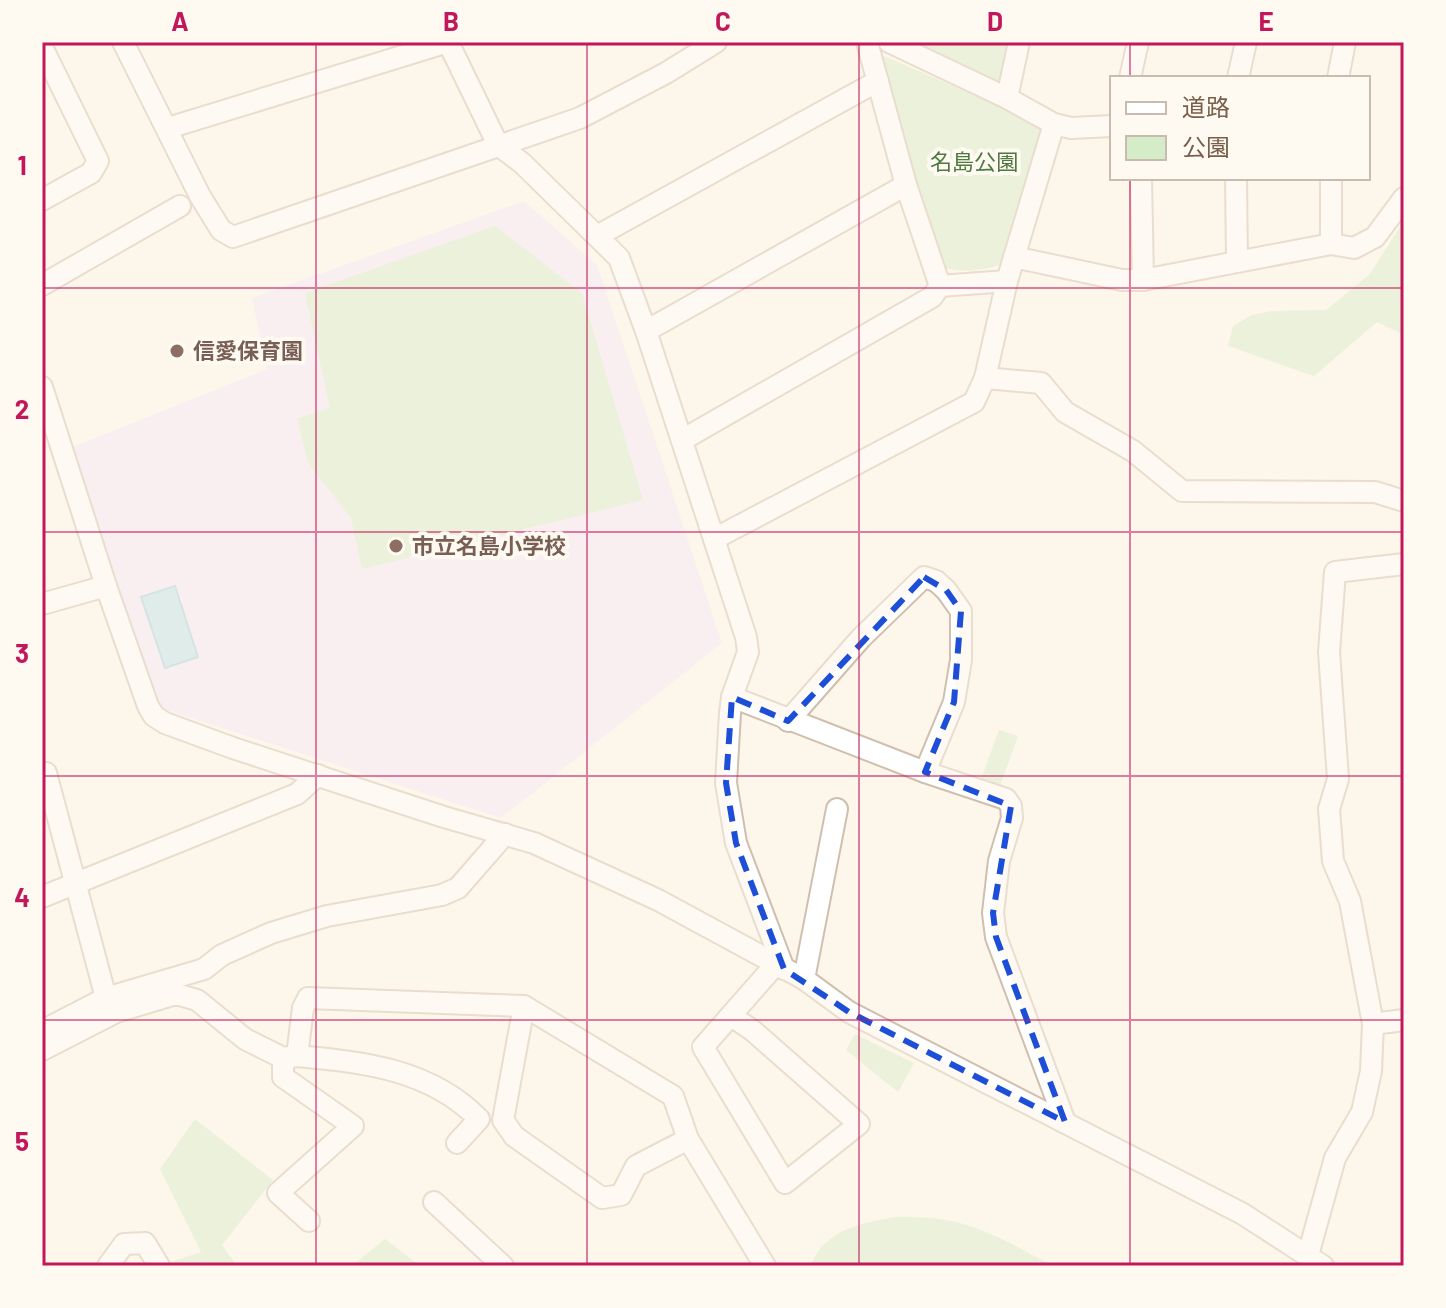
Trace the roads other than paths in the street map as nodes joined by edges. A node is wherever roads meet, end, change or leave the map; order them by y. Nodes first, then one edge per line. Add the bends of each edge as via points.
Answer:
1 (123, 42) edge
2 (448, 42) edge
3 (716, 42) edge
4 (867, 42) edge
5 (1019, 42) edge
6 (1138, 42) edge
7 (1246, 42) edge
8 (1345, 42) edge
9 (899, 44) edge
10 (42, 47) edge
11 (1130, 76) edge
12 (1238, 76) edge
13 (1338, 76) edge
14 (878, 81) junction
15 (1007, 98) junction
16 (1054, 124) junction
17 (1110, 126) edge
18 (168, 128) junction
19 (498, 145) junction
20 (1141, 180) edge
21 (1236, 180) edge
22 (1331, 180) edge
23 (906, 185) junction
24 (1404, 198) edge
25 (42, 200) edge
26 (180, 206) dead end
27 (597, 236) junction
28 (1331, 244) junction
29 (1014, 257) junction
30 (1237, 261) junction
31 (1143, 280) junction
32 (1007, 281) junction
33 (42, 285) edge
34 (940, 286) junction
35 (646, 331) junction
36 (985, 378) junction
37 (42, 387) edge
38 (682, 440) junction
39 (1404, 501) edge
40 (714, 539) junction
41 (1404, 564) edge
42 (106, 586) junction
43 (42, 604) edge
44 (732, 697) junction
45 (788, 721) junction
46 (43, 768) edge
47 (925, 772) junction
48 (318, 775) junction
49 (837, 809) dead end
50 (505, 834) junction
51 (75, 884) junction
52 (42, 897) edge
53 (780, 966) junction
54 (804, 979) junction
55 (106, 998) junction
56 (524, 1006) junction
57 (731, 1016) junction
58 (1404, 1020) edge
59 (1373, 1024) junction
60 (42, 1031) edge
61 (42, 1050) edge
62 (290, 1057) junction
63 (1065, 1122) junction
64 (688, 1139) junction
65 (457, 1143) dead end
66 (434, 1202) dead end
67 (309, 1221) dead end
68 (1315, 1261) edge
69 (108, 1266) edge
70 (159, 1266) edge
71 (503, 1266) edge
72 (765, 1266) edge

1 - 18 street
2 - 18 street
2 - 19 street
3 - 19 street via 580,118
4 - 14 street
5 - 15 street
6 - 11 street
7 - 12 street
8 - 13 street
9 - 15 street
10 - 25 street via 98,161 91,173
14 - 23 street
14 - 27 street
15 - 16 street
16 - 17 street
16 - 29 street
18 - 19 street via 200,196 221,230 233,237
19 - 27 street
20 - 31 street
21 - 30 street
22 - 28 street
23 - 34 street
23 - 35 street
24 - 28 street via 1375,237 1354,248
26 - 33 street
27 - 35 street via 619,258
28 - 30 street
29 - 31 street
29 - 32 street
30 - 31 street
32 - 34 street
32 - 36 street
34 - 38 street via 932,297
35 - 38 street
36 - 39 street via 1041,383 1065,412 1133,451 1182,491 1375,492
36 - 40 street via 974,402
37 - 42 street
38 - 40 street
40 - 44 street via 748,652
41 - 59 street via 1335,572 1329,652 1338,779 1329,809 1333,861 1350,901
42 - 43 street
42 - 48 street via 154,716
44 - 45 street
44 - 53 street via 726,783 736,843
45 - 47 street
45 - 47 street via 924,577 936,581 961,611 961,660 954,702
46 - 51 street
47 - 63 street via 1006,799 1011,806 993,913 996,937
48 - 50 street
48 - 51 street via 297,794
49 - 54 street
50 - 53 street via 658,900
50 - 55 street via 458,888 442,895 327,916 271,933 204,969
51 - 52 street
51 - 55 street
53 - 54 street
53 - 57 street
54 - 63 street via 849,1012
55 - 60 street
56 - 62 street via 308,998
56 - 64 street via 673,1096
56 - 64 street via 503,1120 514,1136 602,1198 621,1195 636,1166
57 - 57 street via 703,1047 785,1183 859,1124
58 - 59 street
59 - 68 street via 1362,1112 1335,1158
61 - 62 street via 116,1012 176,994 197,1000 245,1039
62 - 65 street via 354,1061 437,1086 479,1119
62 - 67 street via 283,1077 353,1126 278,1193
63 - 68 street via 1243,1214
64 - 72 street
66 - 71 street
69 - 70 street via 124,1244 145,1243

